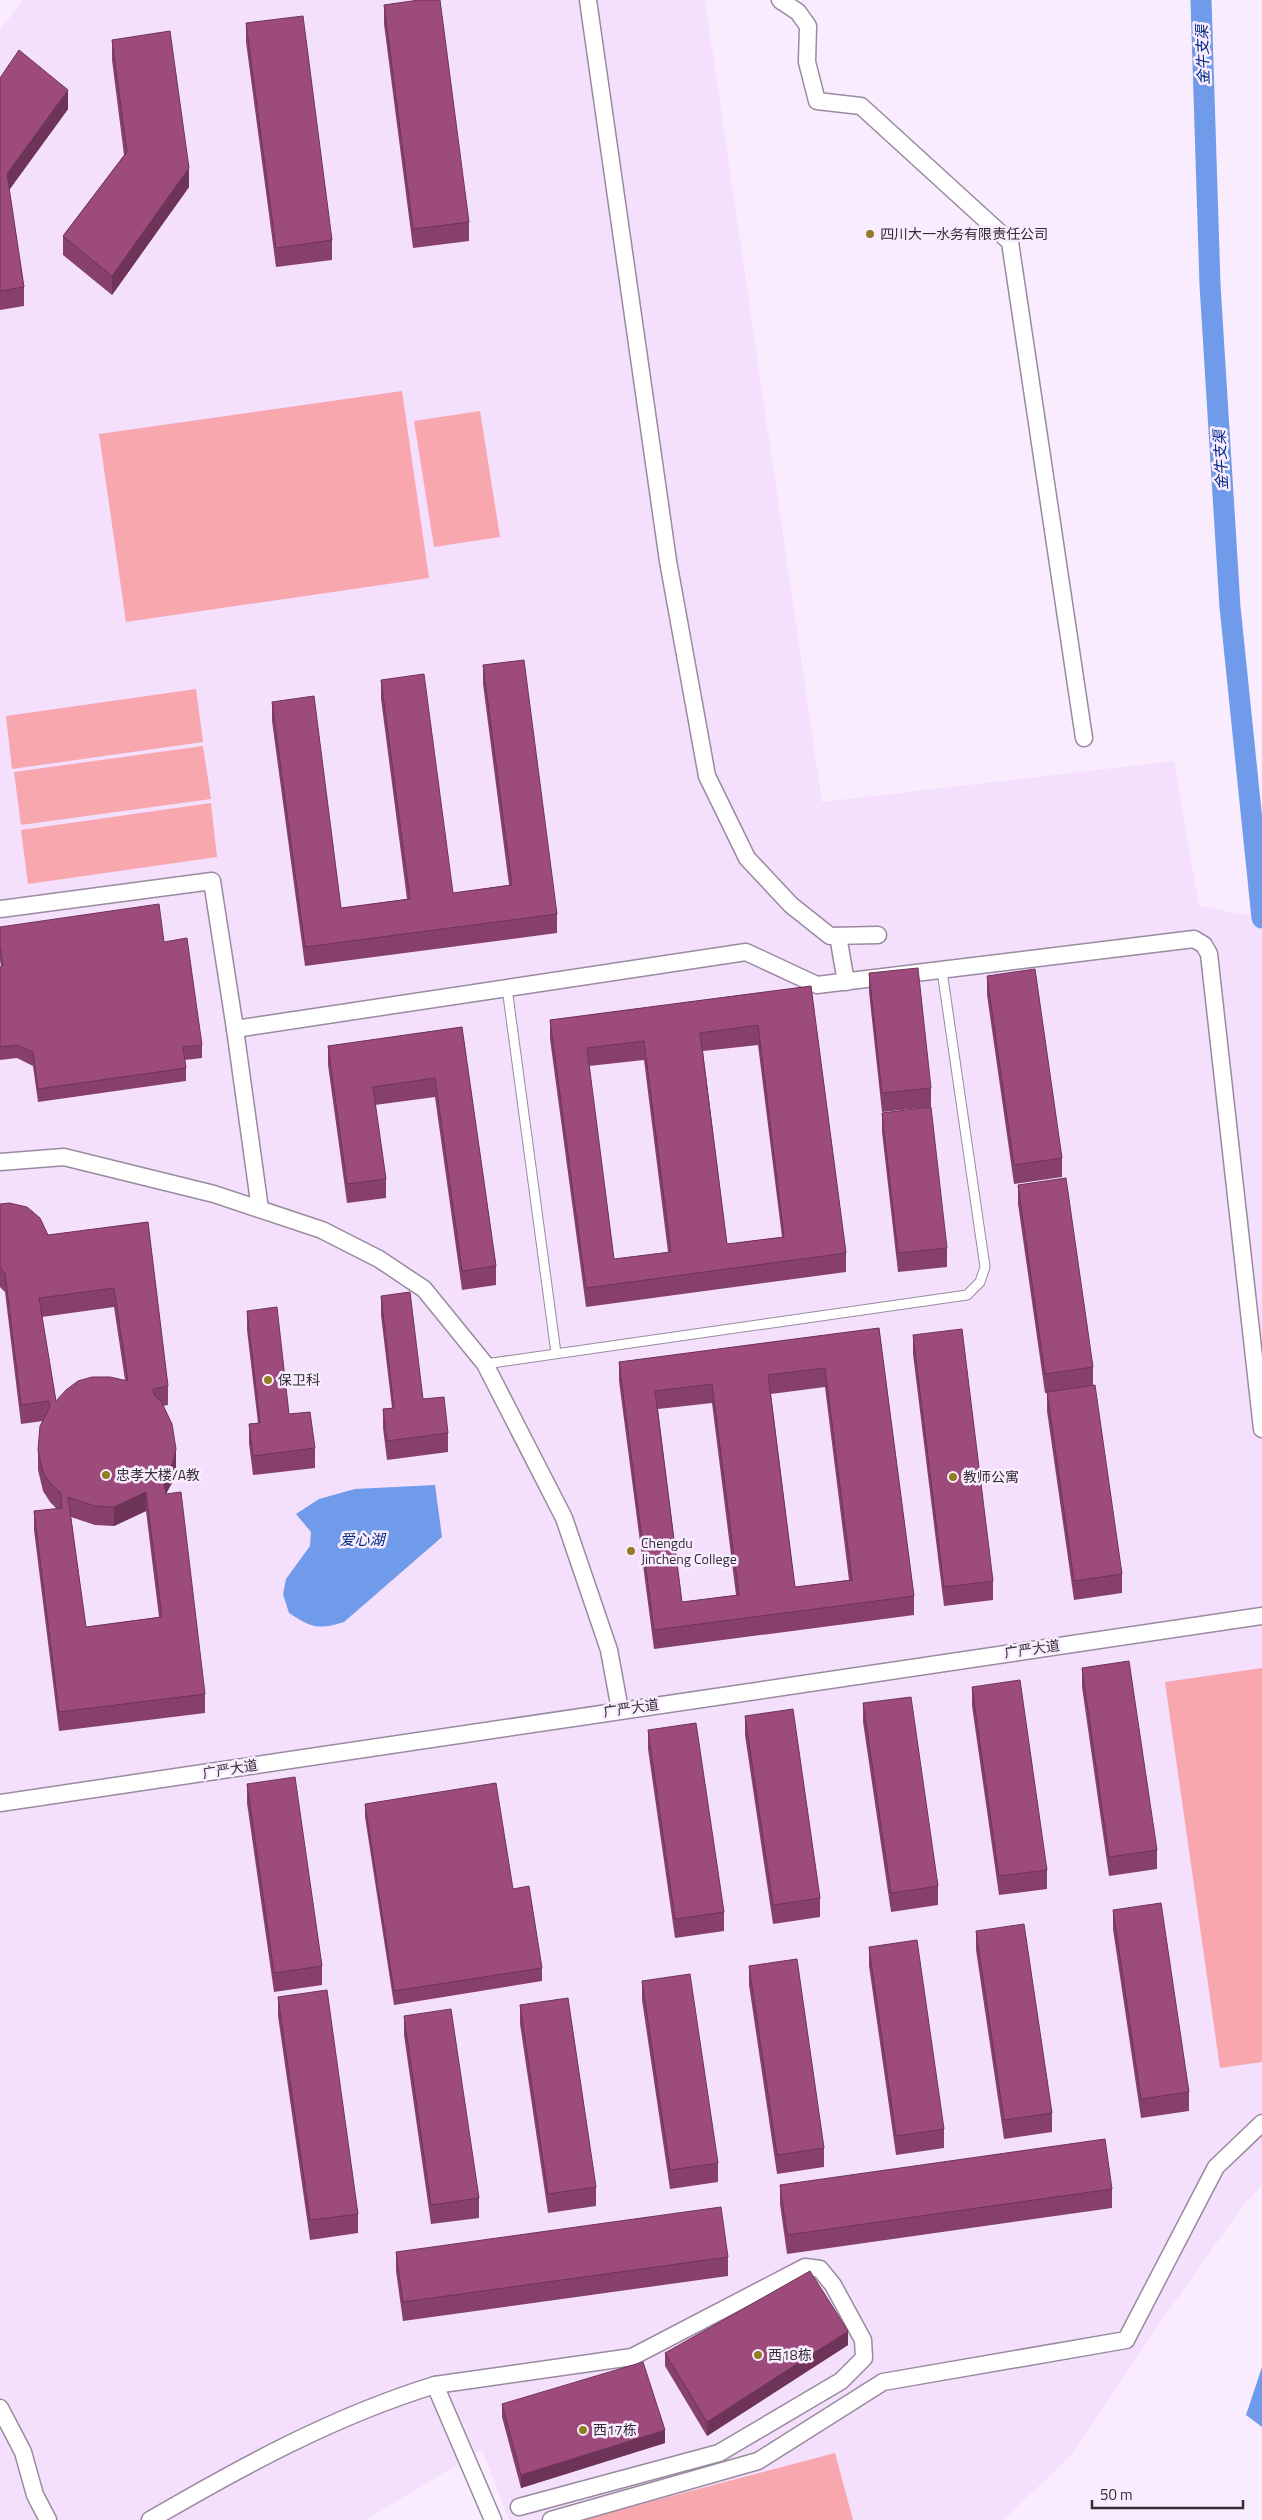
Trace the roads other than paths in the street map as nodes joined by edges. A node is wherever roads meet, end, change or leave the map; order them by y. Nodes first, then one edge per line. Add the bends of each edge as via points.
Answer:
1 (588, 0) edge
2 (780, 0) edge
3 (1084, 738) dead end
4 (0, 909) edge
5 (878, 935) dead end
6 (838, 936) junction
7 (942, 971) junction
8 (846, 982) junction
9 (507, 988) junction
10 (235, 1029) junction
11 (0, 1162) edge
12 (260, 1209) junction
13 (556, 1353) junction
14 (485, 1364) junction
15 (1262, 1429) edge
16 (1262, 1616) edge
17 (620, 1710) junction
18 (0, 1800) edge
19 (1262, 2123) edge
20 (435, 2385) junction
21 (0, 2408) edge
22 (519, 2507) dead end
23 (48, 2520) edge
24 (150, 2520) edge
25 (493, 2520) edge
26 (551, 2520) edge

1 - 6 street via 668,561 707,776 747,858 791,905 830,936
2 - 3 street via 798,12 808,26 807,62 817,101 861,106 1010,242
4 - 10 street via 212,880
5 - 6 street
6 - 8 street
7 - 8 street
7 - 13 lane via 985,1267 974,1289 967,1295
7 - 15 street via 1194,939 1204,945 1209,954
8 - 9 street via 817,985 746,952
9 - 10 street
9 - 13 lane
10 - 12 street
11 - 12 street via 64,1157 214,1194
12 - 14 street via 322,1230 378,1259 424,1289
13 - 14 lane
14 - 17 street via 564,1518 609,1650
16 - 17 street, 广严大道
17 - 18 street, 广严大道
19 - 26 street via 1216,2168 1126,2340 883,2382 758,2461
20 - 22 street via 632,2357 805,2268 820,2269 833,2285 863,2340 864,2358 841,2381 719,2453
20 - 24 street via 386,2400 252,2461
20 - 25 street
21 - 23 street via 22,2452 35,2495

